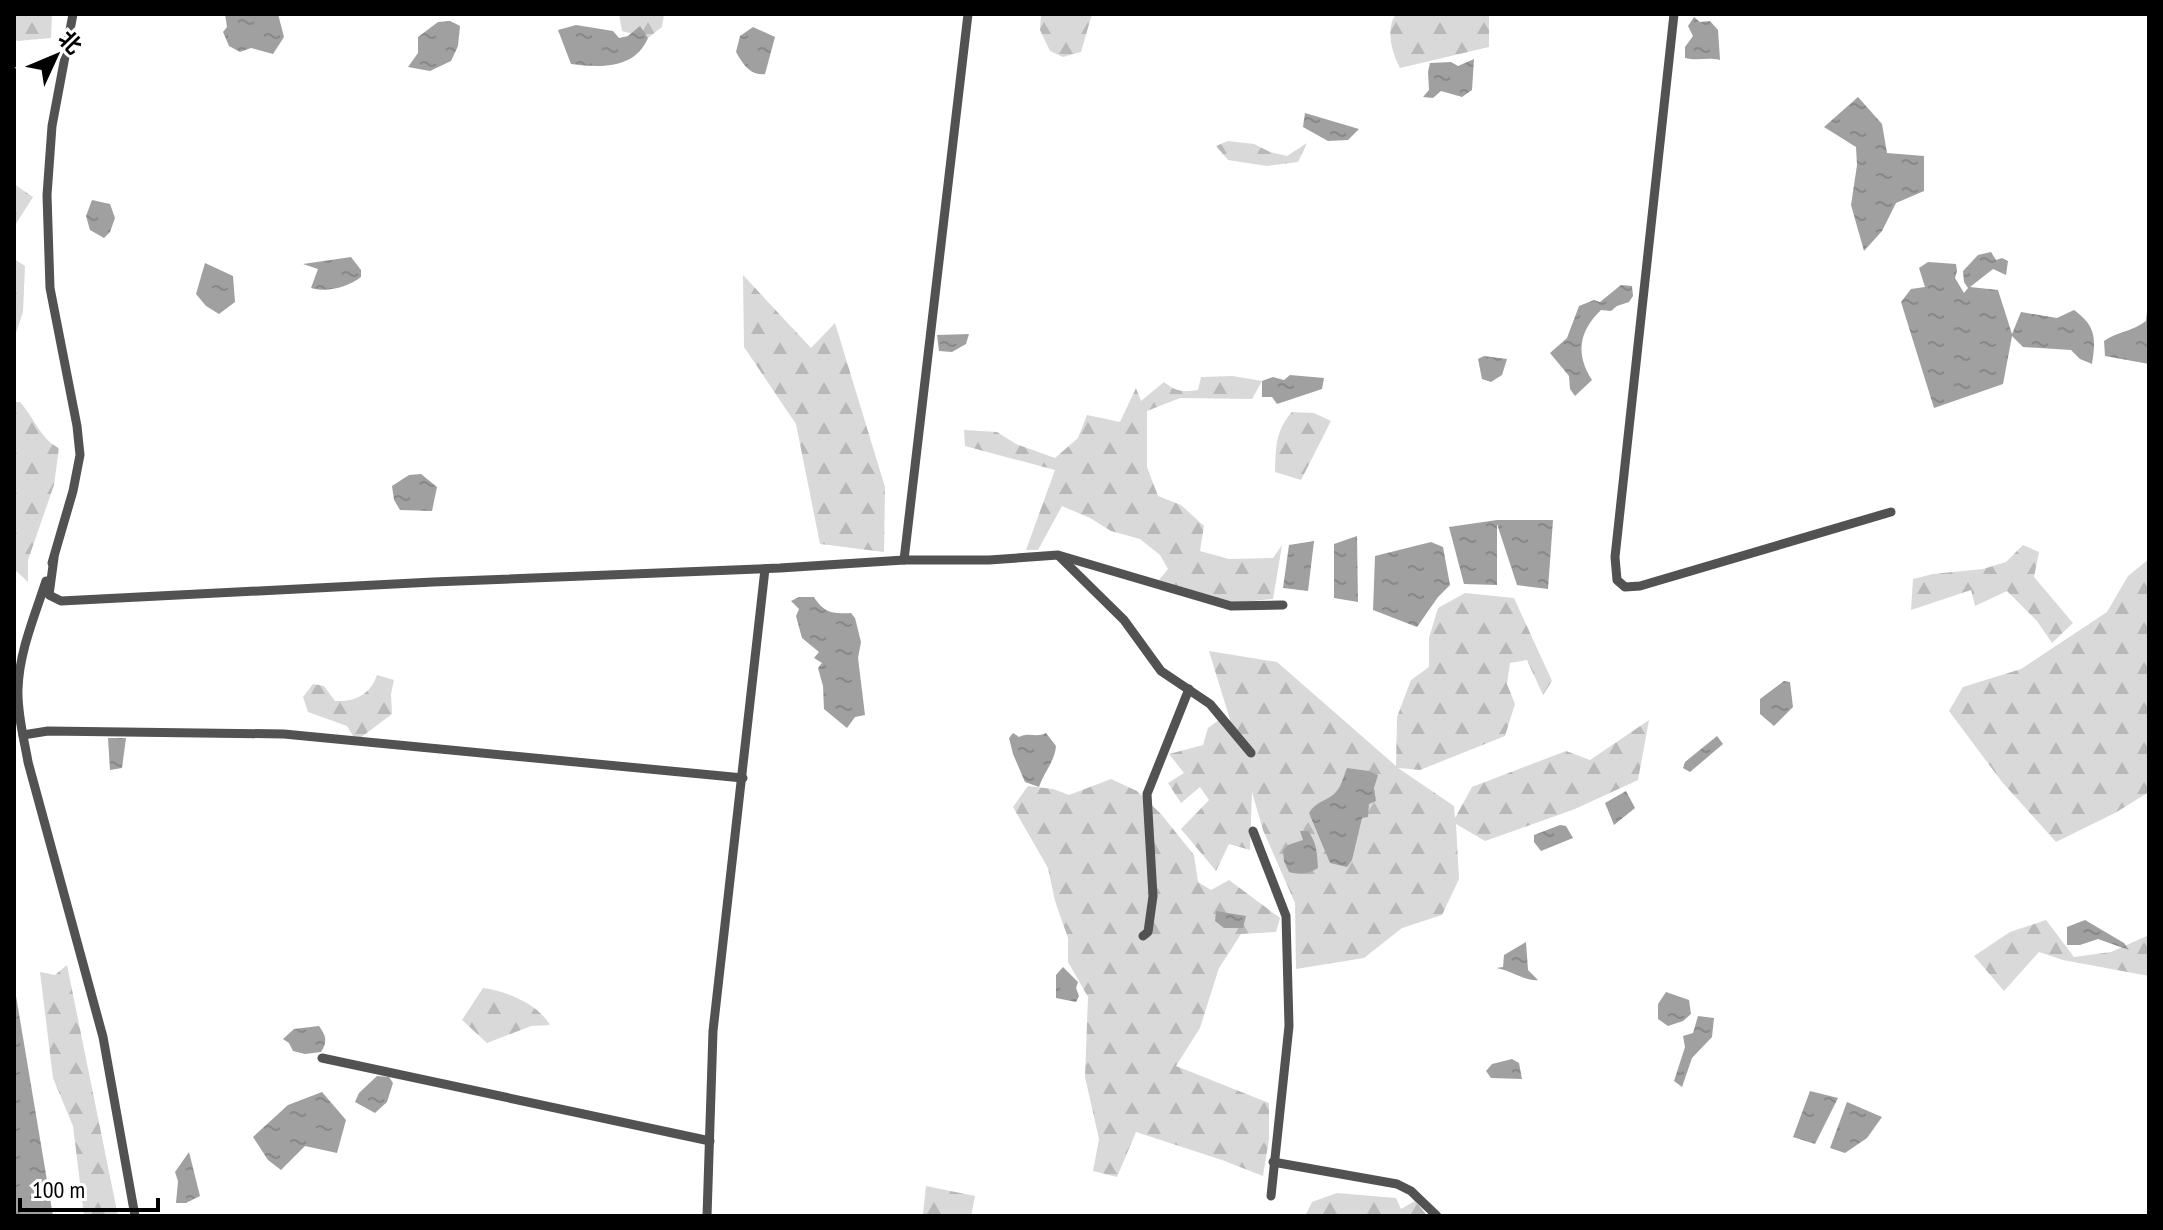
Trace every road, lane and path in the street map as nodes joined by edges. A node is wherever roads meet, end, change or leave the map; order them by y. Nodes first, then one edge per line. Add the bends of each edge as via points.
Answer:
1 (73, 14) edge
2 (968, 14) edge
3 (1674, 14) edge
4 (1891, 512) dead end
5 (1058, 555) junction
6 (54, 558) junction
7 (904, 560) junction
8 (765, 569) junction
9 (1283, 605) dead end
10 (1189, 689) junction
11 (23, 735) junction
12 (1251, 753) dead end
13 (743, 778) junction
14 (1253, 831) dead end
15 (1143, 936) dead end
16 (322, 1058) dead end
17 (710, 1141) junction
18 (1273, 1162) junction
19 (1271, 1196) dead end
20 (135, 1216) edge
21 (707, 1216) edge
22 (1437, 1216) edge

1 - 6 street via 52,126 47,195 50,288 80,455
2 - 7 street
3 - 4 street via 1615,557 1617,580 1625,587 1640,586
5 - 7 street
5 - 9 street via 1231,606
5 - 10 street via 1124,620 1161,671
6 - 8 street via 49,595 61,601
6 - 11 street via 18,688
7 - 8 street
8 - 13 street
10 - 12 street via 1210,704
10 - 15 street via 1147,794 1153,896
11 - 13 street via 284,734
11 - 20 street via 103,1037
13 - 17 street via 713,1031
14 - 18 street via 1286,916 1289,1026
16 - 17 street
17 - 21 street
18 - 19 street
18 - 22 street via 1397,1184

